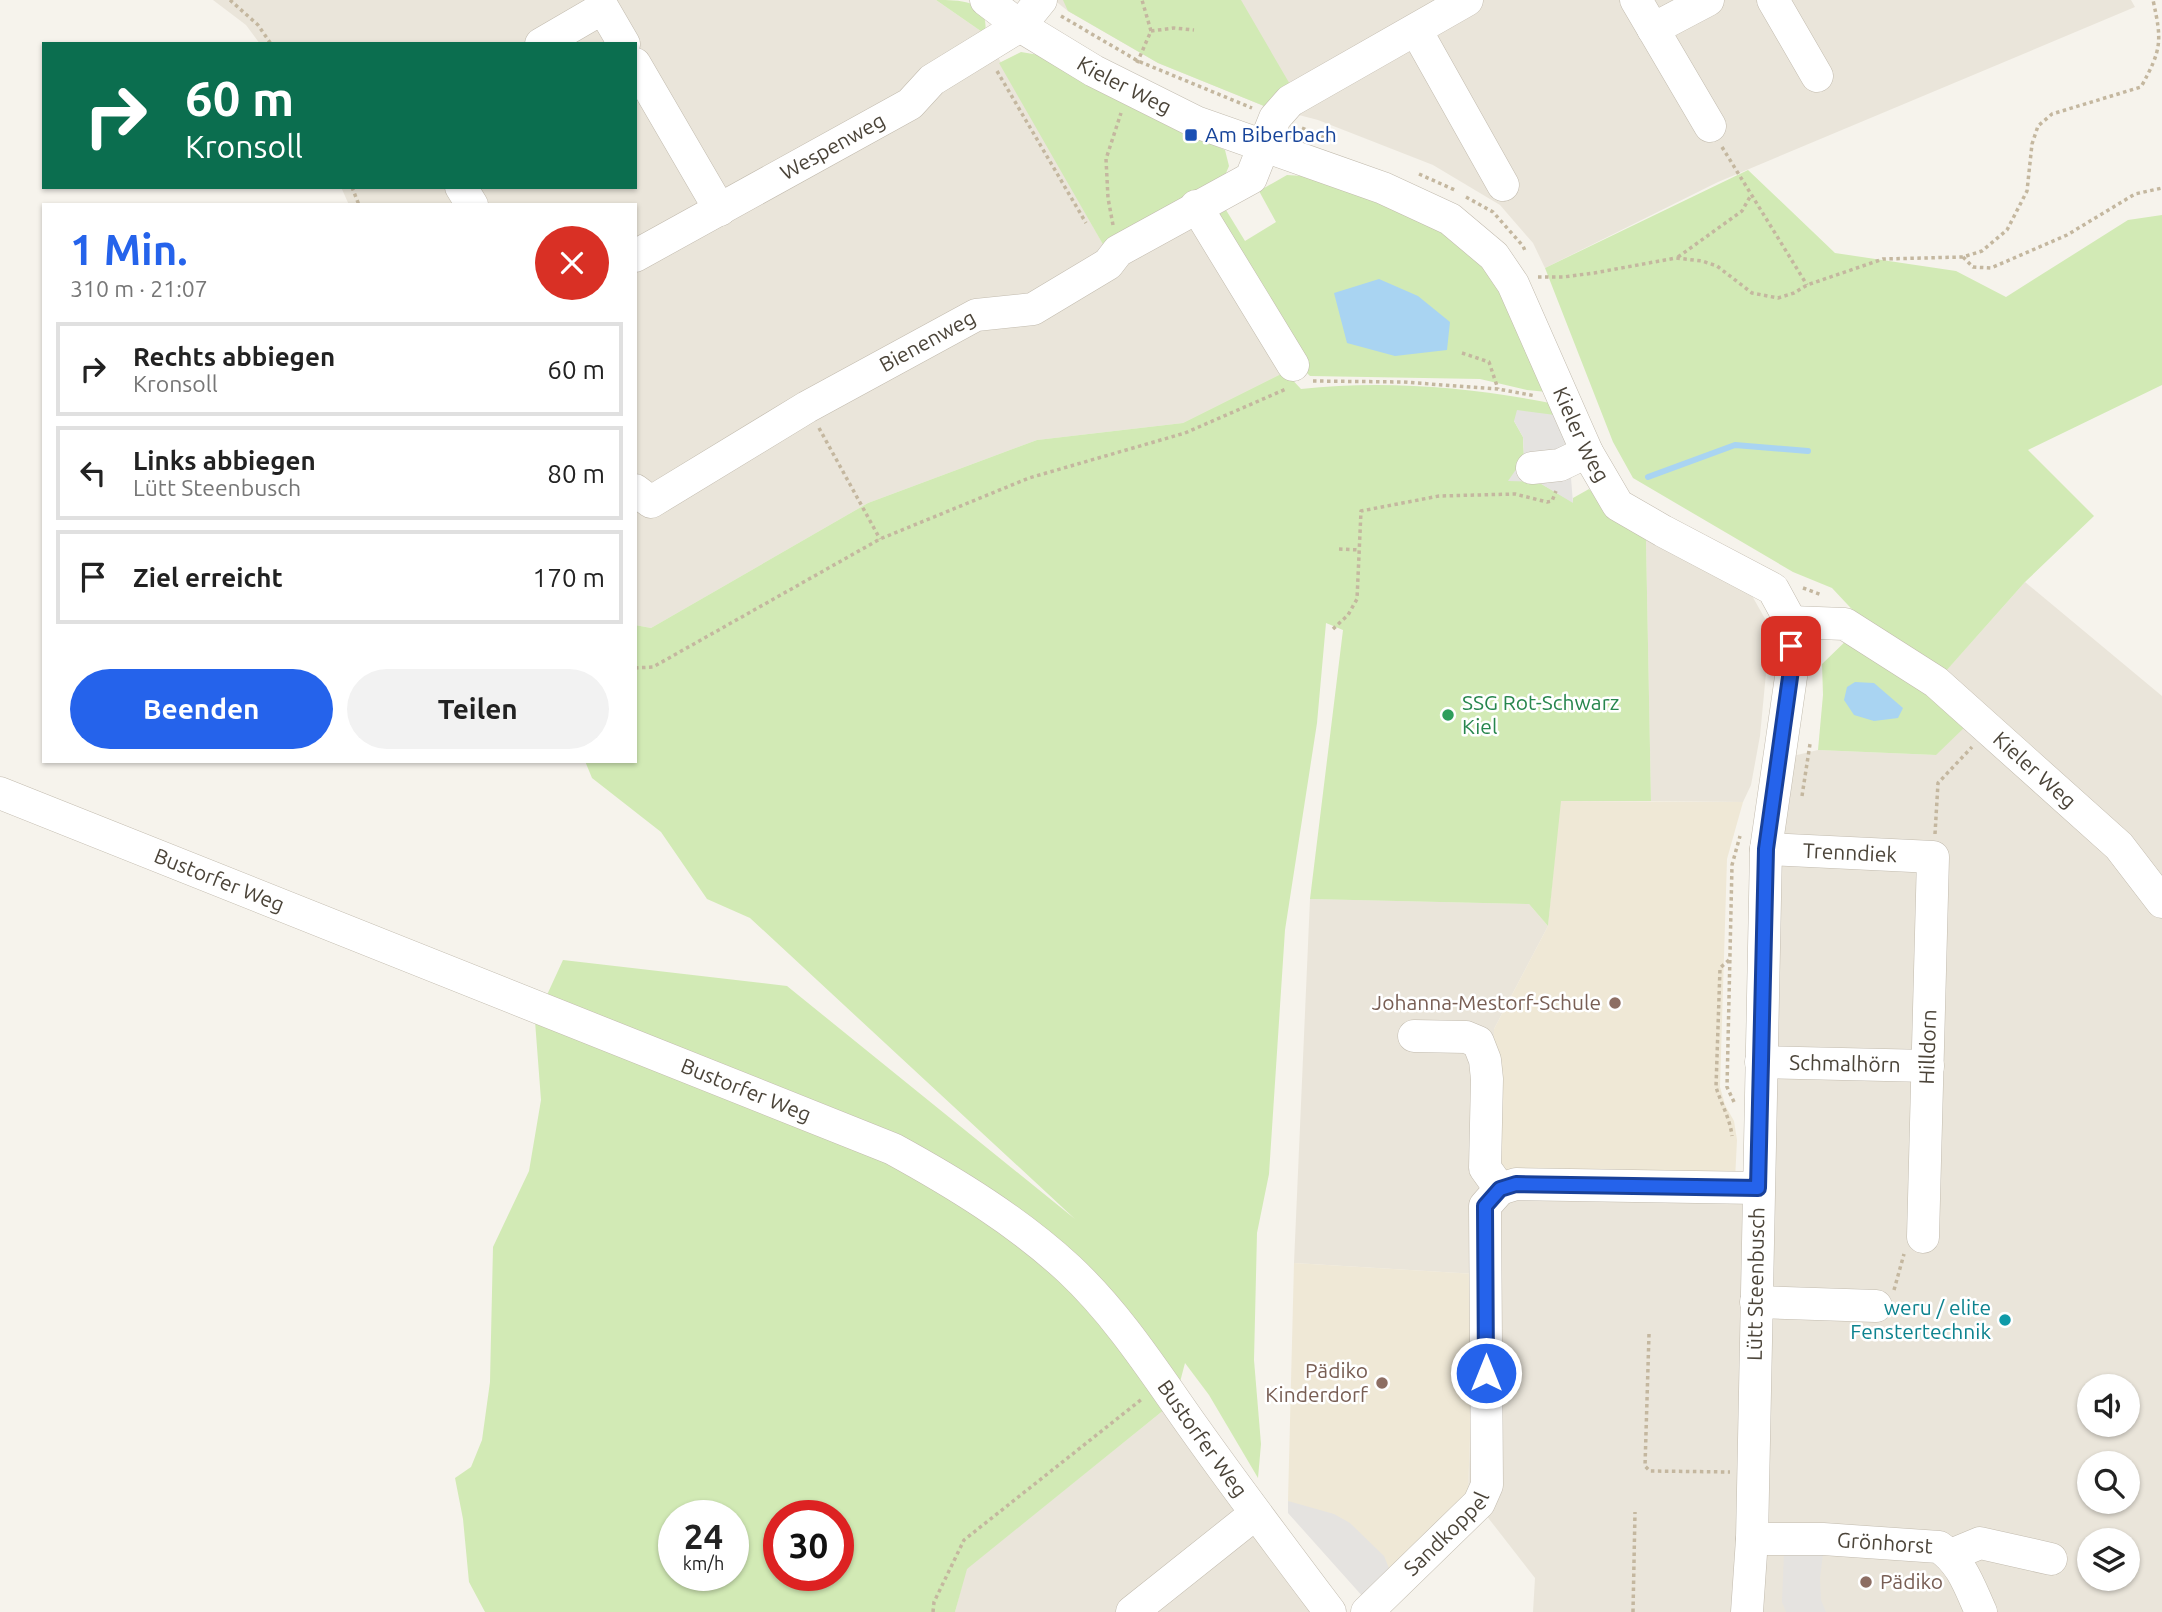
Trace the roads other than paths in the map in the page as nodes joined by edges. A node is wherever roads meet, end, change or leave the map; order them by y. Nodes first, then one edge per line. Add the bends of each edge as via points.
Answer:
1 (986, 0) edge
2 (1467, 0) edge
3 (1636, 0) edge
4 (1708, 0) edge
5 (1773, 0) edge
6 (1034, 10) edge
7 (1653, 29) junction
8 (1416, 30) junction
9 (544, 42) edge
10 (623, 42) edge
11 (637, 67) edge
12 (1817, 76) dead end
13 (1710, 126) road end
14 (1270, 132) junction
15 (1503, 185) dead end
16 (1196, 206) junction
17 (720, 210) junction
18 (637, 255) edge
19 (1297, 377) road end
20 (1587, 452) junction
21 (1532, 468) dead end
22 (643, 496) edge
23 (1791, 622) junction
24 (0, 793) edge
25 (1766, 849) junction
26 (1933, 857) joint
27 (2162, 902) edge
28 (1414, 1036) dead end
29 (1761, 1062) junction
30 (1928, 1066) junction
31 (1758, 1188) junction
32 (1500, 1189) junction
33 (1923, 1237) road end
34 (1756, 1302) junction
35 (1875, 1306) road end
36 (1255, 1514) junction
37 (1752, 1539) junction
38 (1951, 1555) junction
39 (2051, 1559) dead end
40 (1132, 1612) edge
41 (1330, 1612) edge
42 (1367, 1612) edge
43 (1747, 1612) edge
44 (1981, 1612) edge

1 - 6 street, Kieler Weg
2 - 8 street
3 - 7 street
4 - 7 street
5 - 12 street
6 - 14 street, Kieler Weg via 1094,71 1133,75 1196,122
6 - 17 street, Wespenweg via 984,49 932,80 910,104
7 - 13 street
8 - 14 street via 1290,101
8 - 15 street
9 - 10 street via 603,8
11 - 17 street
14 - 16 street, Bienenweg via 1251,178
14 - 20 street, Kieler Weg via 1450,219 1494,256 1513,284
16 - 19 street
16 - 22 street, Bienenweg via 1118,251 1108,264 1033,309 976,315
17 - 18 street, Wespenweg
20 - 21 street via 1560,465
20 - 23 street, Kieler Weg via 1618,505 1773,589
23 - 25 street, Lütt Steenbusch via 1791,670
23 - 27 street, Kieler Weg via 1845,624 1936,682 2119,846
24 - 36 street, Bustorfer Weg via 893,1149 949,1180 1068,1269 1116,1319
25 - 26 street, Trenndiek
25 - 29 street, Lütt Steenbusch
26 - 30 street, Hilldorn
28 - 32 street via 1466,1037 1478,1042 1487,1079 1485,1168
29 - 30 street, Schmalhörn
29 - 31 street, Lütt Steenbusch
30 - 33 street, Hilldorn
31 - 32 street via 1516,1184
31 - 34 street, Lütt Steenbusch
32 - 42 street, Sandkoppel via 1485,1206 1487,1485 1479,1503
34 - 35 street
34 - 37 street, Lütt Steenbusch
36 - 40 street
36 - 41 street, Bustorfer Weg
37 - 38 street, Grönhorst via 1939,1547
37 - 43 street, Lütt Steenbusch
38 - 39 street via 1980,1543
38 - 44 street, Grönhorst

